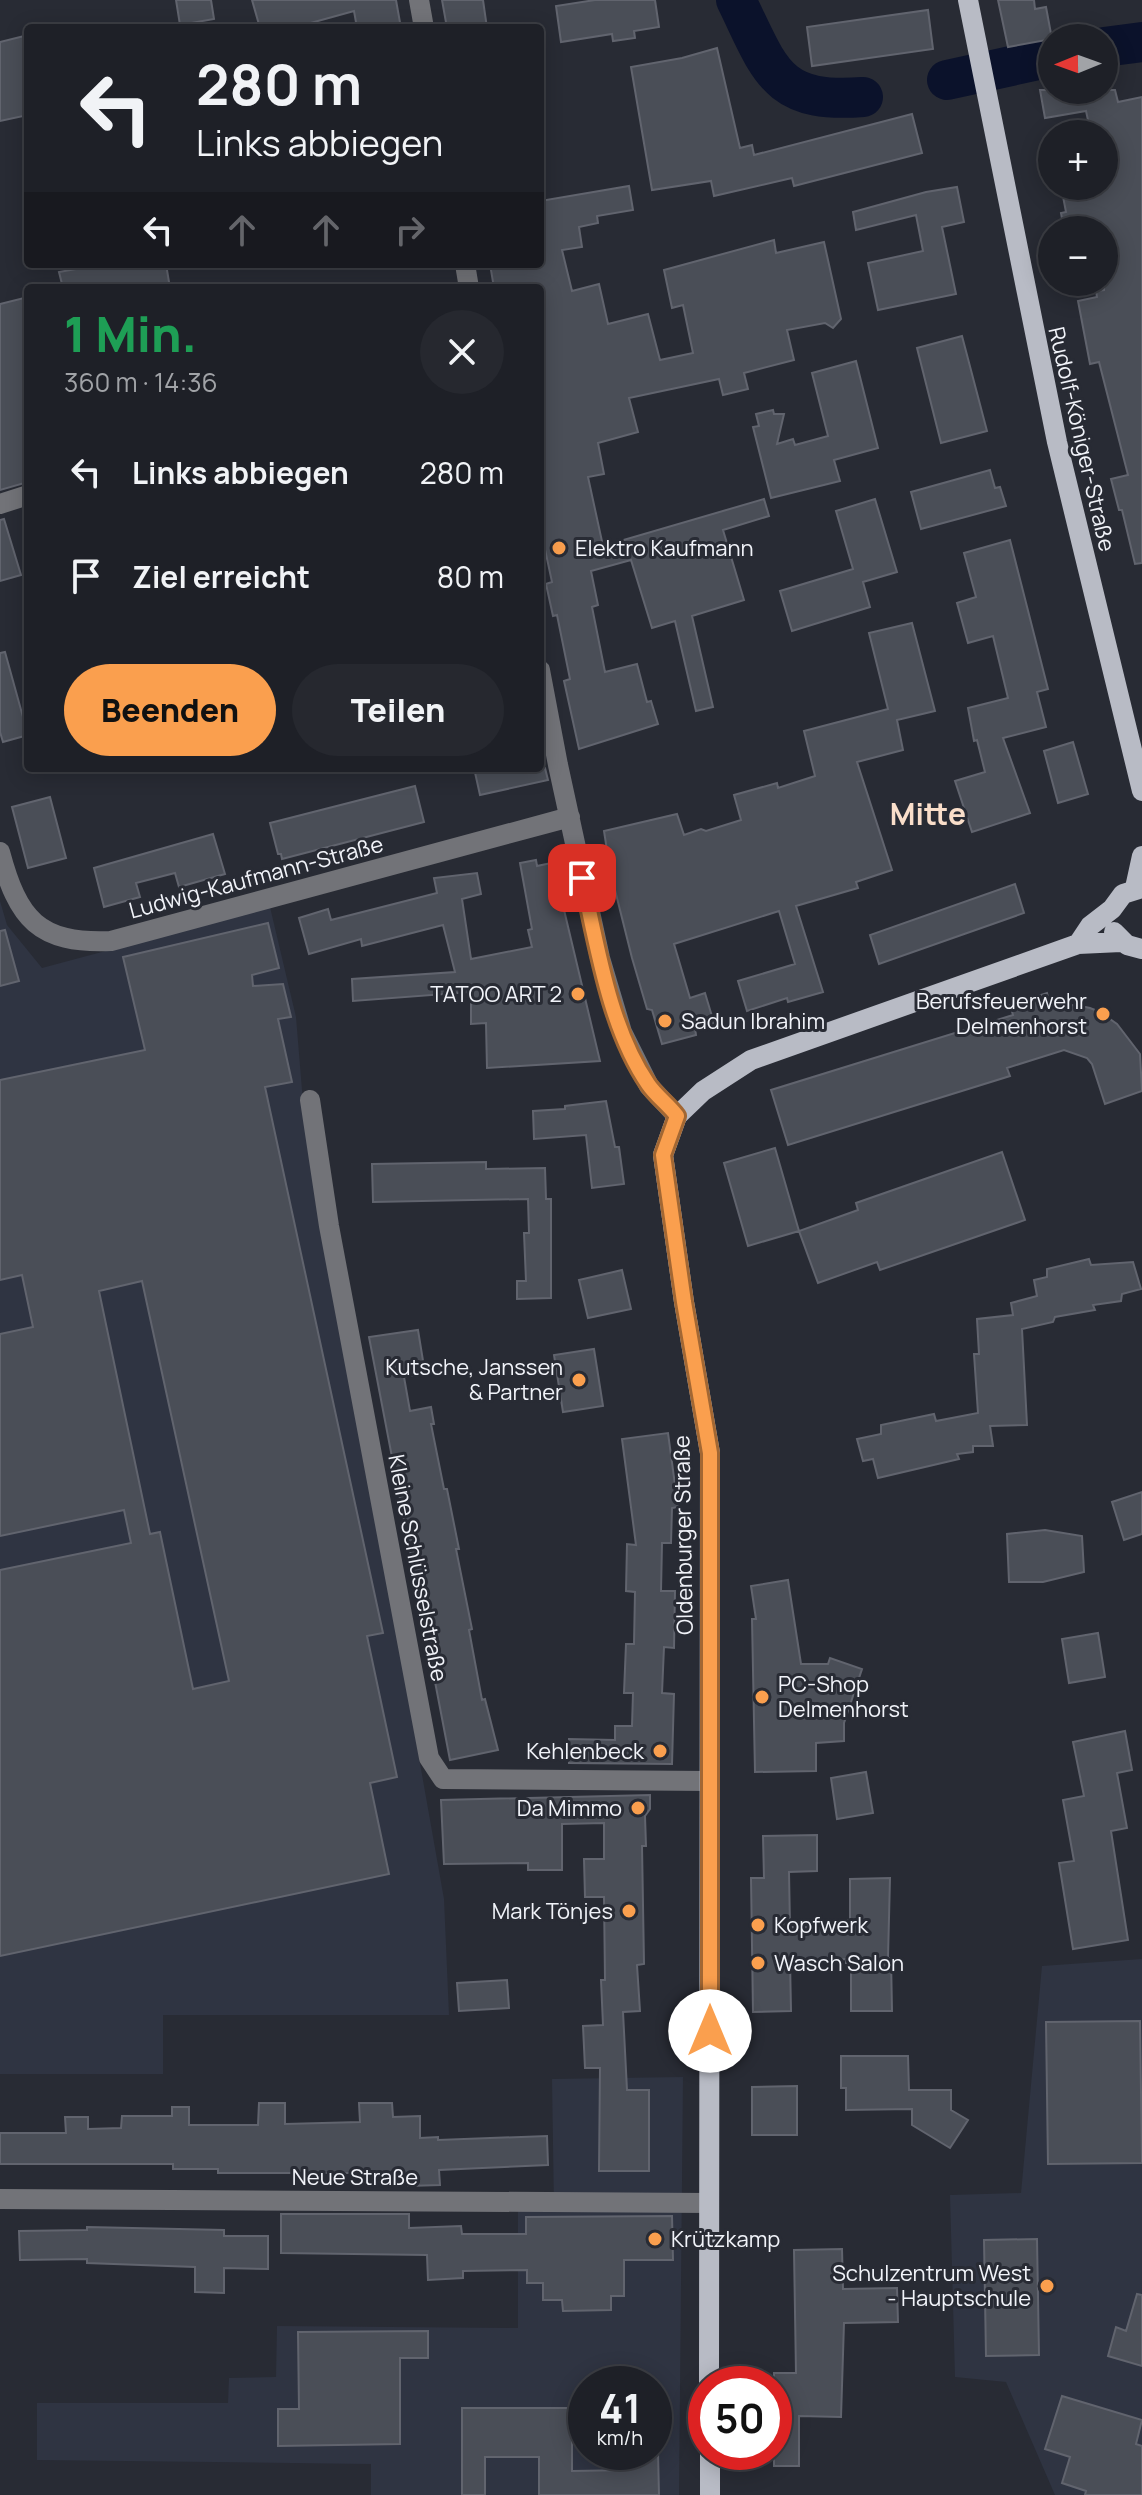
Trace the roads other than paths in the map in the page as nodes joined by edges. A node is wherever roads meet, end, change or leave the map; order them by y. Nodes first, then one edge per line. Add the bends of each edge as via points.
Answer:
1 (419, 0) edge
2 (968, 0) edge
3 (423, 24) edge
4 (24, 496) edge
5 (0, 504) edge
6 (544, 690) edge
7 (1142, 791) edge
8 (570, 817) junction
9 (0, 852) edge
10 (1142, 856) edge
11 (1138, 888) edge
12 (1112, 909) junction
13 (1121, 942) junction
14 (1078, 944) junction
15 (1142, 949) edge
16 (310, 1100) dead end
17 (677, 1116) junction
18 (709, 1781) junction
19 (0, 2199) edge
20 (709, 2203) junction
21 (709, 2366) edge
22 (710, 2470) edge
23 (710, 2495) edge

1 - 3 street
2 - 7 main road, Rudolf-Königer-Straße via 1057,442
4 - 5 street
6 - 8 street
8 - 9 street, Ludwig-Kaufmann-Straße via 111,941 81,942 47,933 27,915 10,888
8 - 17 street via 622,1032 649,1086
10 - 11 main road
11 - 12 main road via 1123,894
12 - 13 main road via 1113,930
12 - 14 main road
13 - 14 main road
13 - 15 main road
14 - 17 main road via 751,1060 703,1091
16 - 18 street, Kleine Schlüsselstraße via 429,1758 443,1779
17 - 18 main road, Oldenburger Straße via 663,1155 710,1453
18 - 20 main road, Oldenburger Straße
19 - 20 street, Neue Straße
20 - 21 main road, Oldenburger Straße
22 - 23 main road

